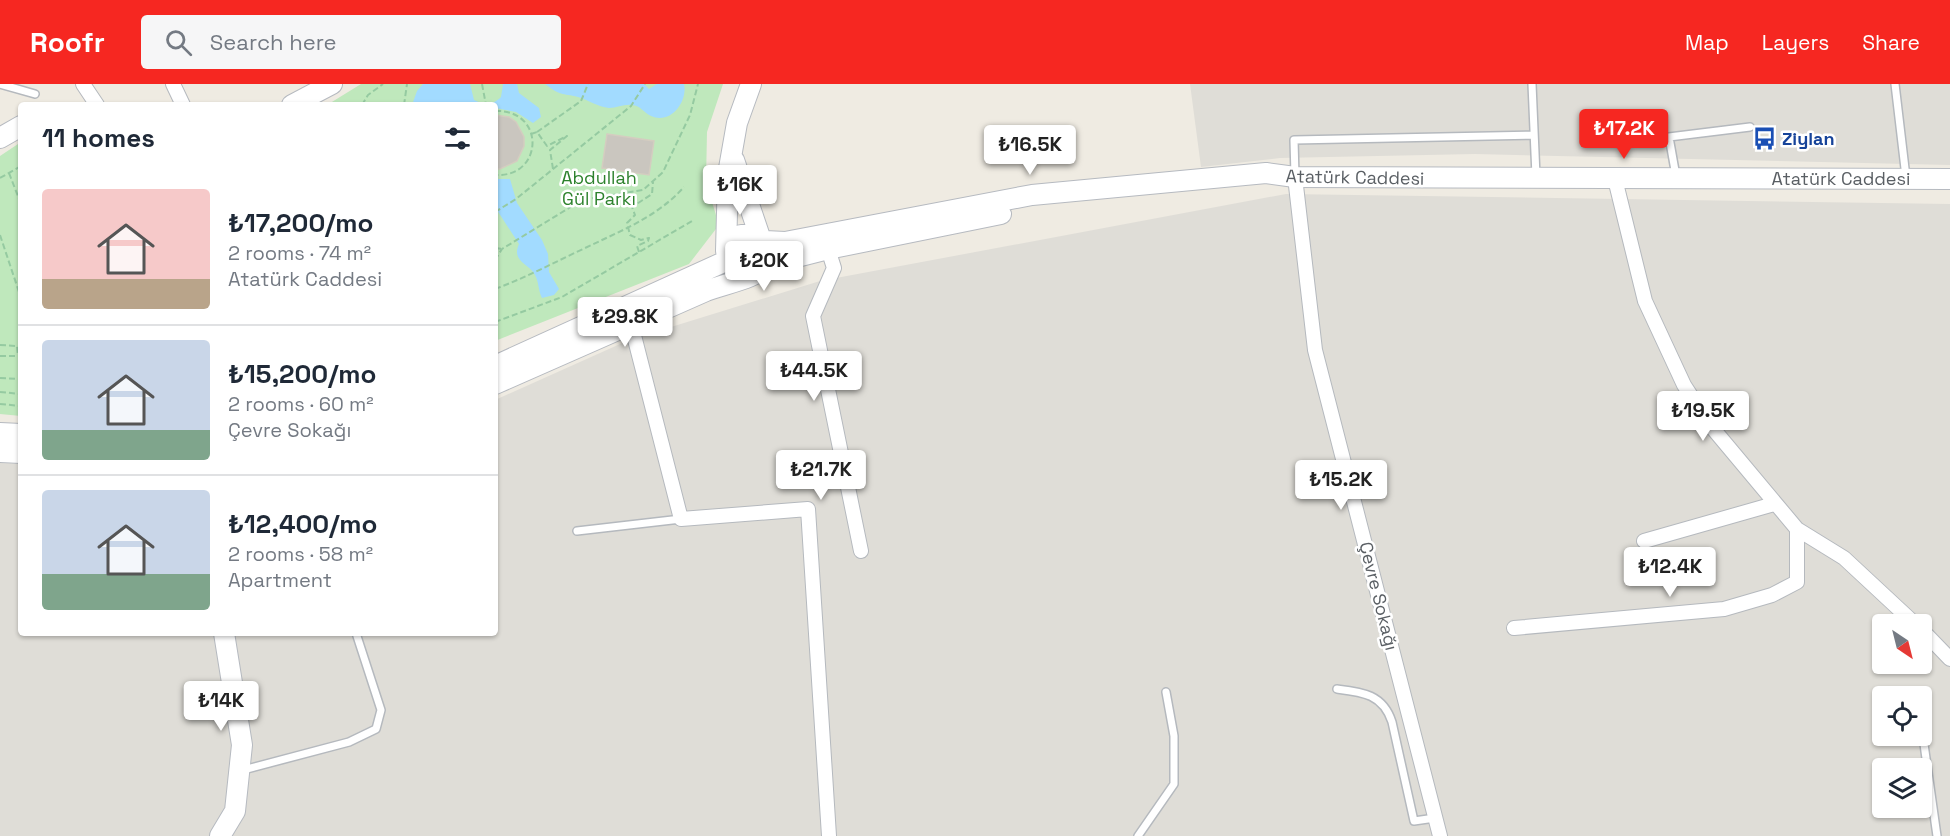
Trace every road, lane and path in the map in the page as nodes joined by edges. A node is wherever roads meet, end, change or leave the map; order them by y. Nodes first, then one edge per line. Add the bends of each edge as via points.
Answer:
1 (0, 84) edge
2 (83, 84) edge
3 (172, 84) edge
4 (332, 84) edge
5 (383, 84) edge
6 (407, 84) edge
7 (482, 84) edge
8 (588, 84) edge
9 (645, 84) edge
10 (698, 84) edge
11 (751, 84) edge
12 (1532, 84) edge
13 (1895, 84) edge
14 (311, 89) edge
15 (35, 94) dead end
16 (95, 102) edge
17 (181, 102) edge
18 (296, 102) edge
19 (364, 102) edge
20 (404, 102) edge
21 (486, 102) edge
22 (498, 111) edge
23 (1750, 127) dead end
24 (18, 128) edge
25 (537, 132) junction
26 (531, 134) junction
27 (1534, 135) junction
28 (0, 138) edge
29 (732, 156) junction
30 (18, 168) edge
31 (553, 169) junction
32 (9, 173) junction
33 (498, 175) edge
34 (1677, 176) junction
35 (1295, 177) junction
36 (0, 178) edge
37 (1906, 178) junction
38 (1537, 179) junction
39 (1615, 179) junction
40 (1950, 179) edge
41 (652, 182) junction
42 (684, 187) dead end
43 (18, 196) edge
44 (498, 210) edge
45 (692, 221) dead end
46 (627, 228) junction
47 (0, 236) edge
48 (763, 239) junction
49 (498, 248) edge
50 (502, 249) junction
51 (828, 249) junction
52 (640, 253) junction
53 (727, 253) junction
54 (498, 255) edge
55 (770, 264) junction
56 (741, 277) junction
57 (498, 288) edge
58 (18, 289) edge
59 (629, 316) junction
60 (498, 321) edge
61 (0, 345) edge
62 (18, 351) edge
63 (0, 356) edge
64 (18, 356) edge
65 (498, 365) edge
66 (0, 378) edge
67 (18, 379) edge
68 (498, 382) edge
69 (0, 392) edge
70 (18, 394) edge
71 (0, 404) edge
72 (18, 406) edge
73 (0, 433) edge
74 (18, 434) edge
75 (0, 452) edge
76 (18, 453) edge
77 (1774, 504) junction
78 (681, 519) junction
79 (1797, 529) junction
80 (577, 531) dead end
81 (1644, 542) dead end
82 (861, 551) dead end
83 (1904, 614) edge
84 (1514, 628) dead end
85 (224, 636) edge
86 (357, 636) edge
87 (1932, 640) edge
88 (1950, 659) edge
89 (1337, 689) dead end
90 (1166, 692) dead end
91 (1924, 746) edge
92 (239, 771) junction
93 (1435, 818) junction
94 (220, 836) edge
95 (829, 836) edge
96 (1138, 836) edge
97 (1440, 836) edge
98 (1936, 836) edge

1 - 15 lane
2 - 16 street
3 - 17 street
4 - 14 main road
5 - 19 path
6 - 20 path
7 - 21 path
8 - 25 path via 581,101
9 - 31 path via 631,106
10 - 41 path via 690,115 674,150 663,172
11 - 29 main road via 737,123
12 - 27 lane
13 - 37 lane
14 - 18 main road
22 - 26 path via 516,114
23 - 34 lane via 1669,137
24 - 28 main road
25 - 26 path
25 - 31 path via 547,146 567,136 550,150
26 - 33 path via 532,149 522,167
27 - 35 lane via 1294,140
27 - 38 lane
29 - 48 main road
29 - 53 main road via 728,174
30 - 32 path
31 - 44 path
32 - 36 path
32 - 43 path
34 - 37 main road, Atatürk Caddesi
34 - 39 main road, Atatürk Caddesi
35 - 38 main road, Atatürk Caddesi
35 - 48 main road, Atatürk Caddesi via 1266,173 1032,195 785,242
35 - 51 main road via 1047,205
35 - 93 street, Çevre Sokağı via 1315,350
37 - 40 main road, Atatürk Caddesi
38 - 39 main road, Atatürk Caddesi
39 - 77 street via 1645,302 1684,385 1710,425
41 - 46 path via 652,194 632,207 635,215
41 - 50 path via 643,190 582,200
42 - 46 path via 658,212
45 - 52 path
46 - 52 path via 637,239 649,237 637,246
46 - 57 path via 531,276
47 - 58 path
48 - 53 main road via 741,234
48 - 55 main road via 770,248
49 - 50 path
50 - 54 path
51 - 55 main road
51 - 82 street via 834,268 813,316
52 - 60 path via 562,297
53 - 56 main road via 729,268
53 - 59 main road
55 - 56 main road via 757,275
56 - 59 main road
59 - 65 main road
59 - 68 main road
59 - 78 street
61 - 62 path via 17,346
63 - 64 path
66 - 67 path
69 - 70 path
71 - 72 path
73 - 74 main road
75 - 76 main road
77 - 79 street
77 - 81 street
78 - 80 lane
78 - 95 street via 808,509
79 - 83 street via 1844,558
79 - 84 street via 1797,582 1772,595 1724,609
85 - 92 main road via 242,745
86 - 92 lane via 381,710 376,729 349,742
87 - 88 street
89 - 93 lane via 1367,693 1387,709 1414,821
90 - 96 lane via 1174,736 1174,784
91 - 98 lane
92 - 94 main road via 235,811
93 - 97 street, Çevre Sokağı

